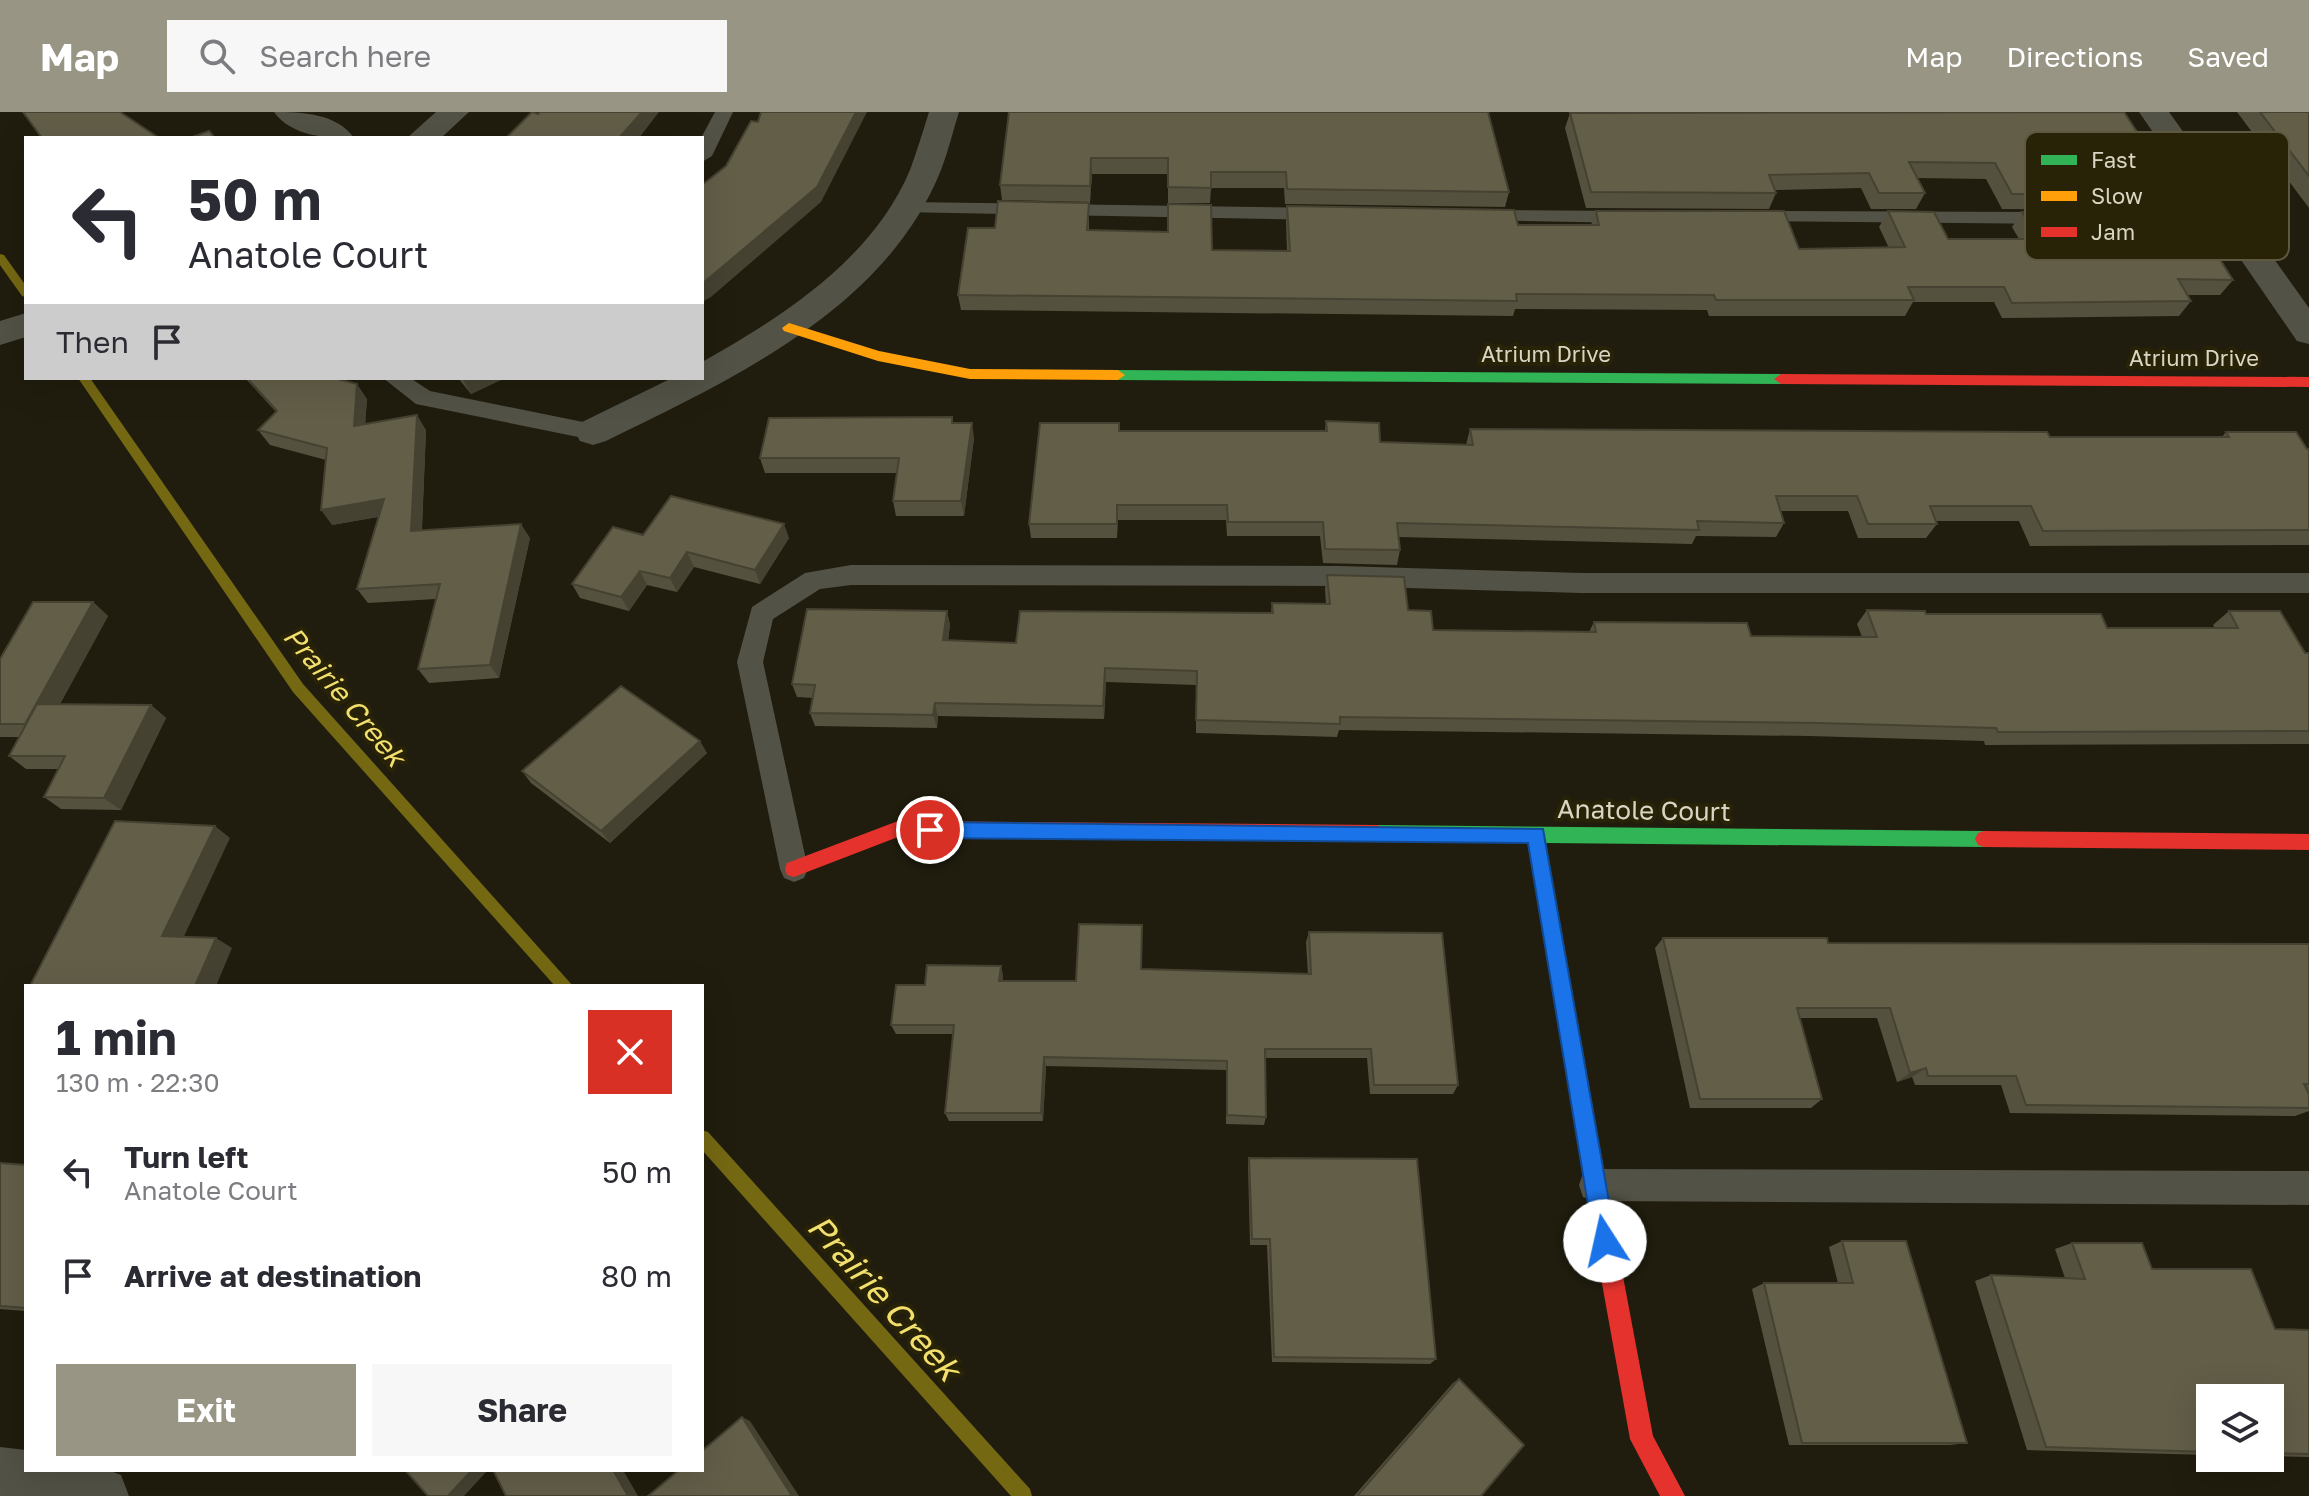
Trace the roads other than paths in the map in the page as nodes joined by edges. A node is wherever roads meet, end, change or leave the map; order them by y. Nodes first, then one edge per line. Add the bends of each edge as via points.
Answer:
1 (289, 112) edge
2 (454, 112) edge
3 (724, 112) edge
4 (944, 112) edge
5 (2154, 112) edge
6 (2168, 132) edge
7 (335, 136) edge
8 (424, 136) edge
9 (704, 152) edge
10 (907, 208) junction
11 (1348, 214) edge
12 (1456, 216) edge
13 (1660, 217) edge
14 (1723, 217) edge
15 (2025, 218) edge
16 (2258, 260) edge
17 (24, 325) edge
18 (789, 328) junction
19 (2309, 333) edge
20 (0, 334) edge
21 (704, 377) edge
22 (397, 380) edge
23 (699, 380) edge
24 (2309, 382) edge
25 (593, 432) joint
26 (2309, 583) edge
27 (1536, 835) junction
28 (2309, 842) edge
29 (794, 869) joint
30 (1595, 1185) junction
31 (2309, 1188) edge
32 (0, 1476) edge
33 (100, 1496) edge
34 (1673, 1496) edge

1 - 7 street
2 - 8 street
3 - 9 lane
4 - 10 street via 930,161
5 - 6 street
10 - 11 lane
10 - 18 street via 857,269
12 - 13 lane
14 - 15 lane
16 - 19 street
17 - 20 street
18 - 21 street
18 - 24 street, Atrium Drive via 860,354 970,374
22 - 25 lane via 424,398
23 - 25 street
26 - 29 lane via 851,575 814,580 761,614 750,662
27 - 28 street, Anatole Court
27 - 29 street, Anatole Court via 898,829
27 - 30 street
30 - 31 lane
30 - 34 street via 1642,1439
32 - 33 street via 52,1481

